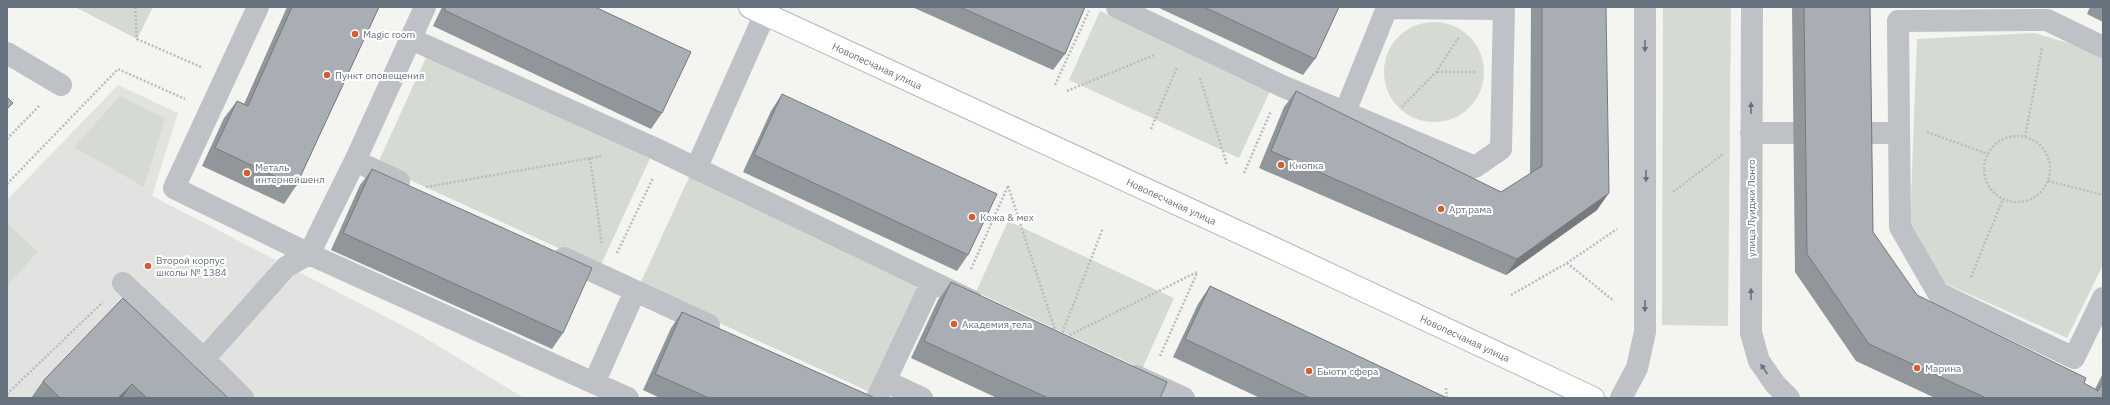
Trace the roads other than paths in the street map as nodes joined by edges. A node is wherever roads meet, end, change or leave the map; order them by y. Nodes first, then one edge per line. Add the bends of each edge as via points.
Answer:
1 (258, 7) edge
2 (425, 7) edge
3 (1117, 7) edge
4 (1645, 7) edge
5 (1752, 7) edge
6 (1504, 8) edge
7 (761, 9) edge
8 (411, 39) junction
9 (2103, 47) edge
10 (7, 53) edge
11 (60, 85) road end
12 (1345, 112) junction
13 (1899, 127) junction
14 (1751, 133) junction
15 (1793, 133) dead end
16 (1859, 133) edge
17 (355, 161) junction
18 (696, 169) junction
19 (415, 189) edge
20 (542, 248) edge
21 (309, 254) junction
22 (932, 282) junction
23 (123, 283) road end
24 (635, 291) junction
25 (2103, 298) edge
26 (987, 308) edge
27 (730, 334) edge
28 (204, 359) junction
29 (1121, 369) edge
30 (594, 383) junction
31 (872, 393) edge
32 (243, 398) edge
33 (628, 398) edge
34 (922, 398) edge
35 (1184, 398) edge
36 (1592, 398) edge
37 (1621, 398) edge
38 (1789, 398) edge

1 - 21 street via 174,188
2 - 8 street
3 - 12 street via 1282,86
4 -> 37 street via 1645,332 1637,368
14 -> 5 street, улица Луиджи Лонго
6 - 12 street via 1387,8
6 - 12 street via 1501,149 1475,167
7 - 18 street
7 - 36 main road, Новопесчаная улица
8 - 17 street
8 - 18 street
9 - 13 street via 2047,20 1898,21
10 - 11 street
13 - 16 street
13 - 25 street via 1900,227 1938,293 1960,303 1990,329 2074,358
14 - 15 street
38 -> 14 street, улица Луиджи Лонго via 1774,384 1759,361 1751,333
17 - 19 street
17 - 21 street
18 - 22 street
20 - 24 street
21 - 28 street via 286,267
21 - 30 street
22 - 26 street
22 - 31 street
23 - 28 street
24 - 27 street
24 - 30 street
28 - 32 street
29 - 35 street
30 - 33 street
31 - 34 street

